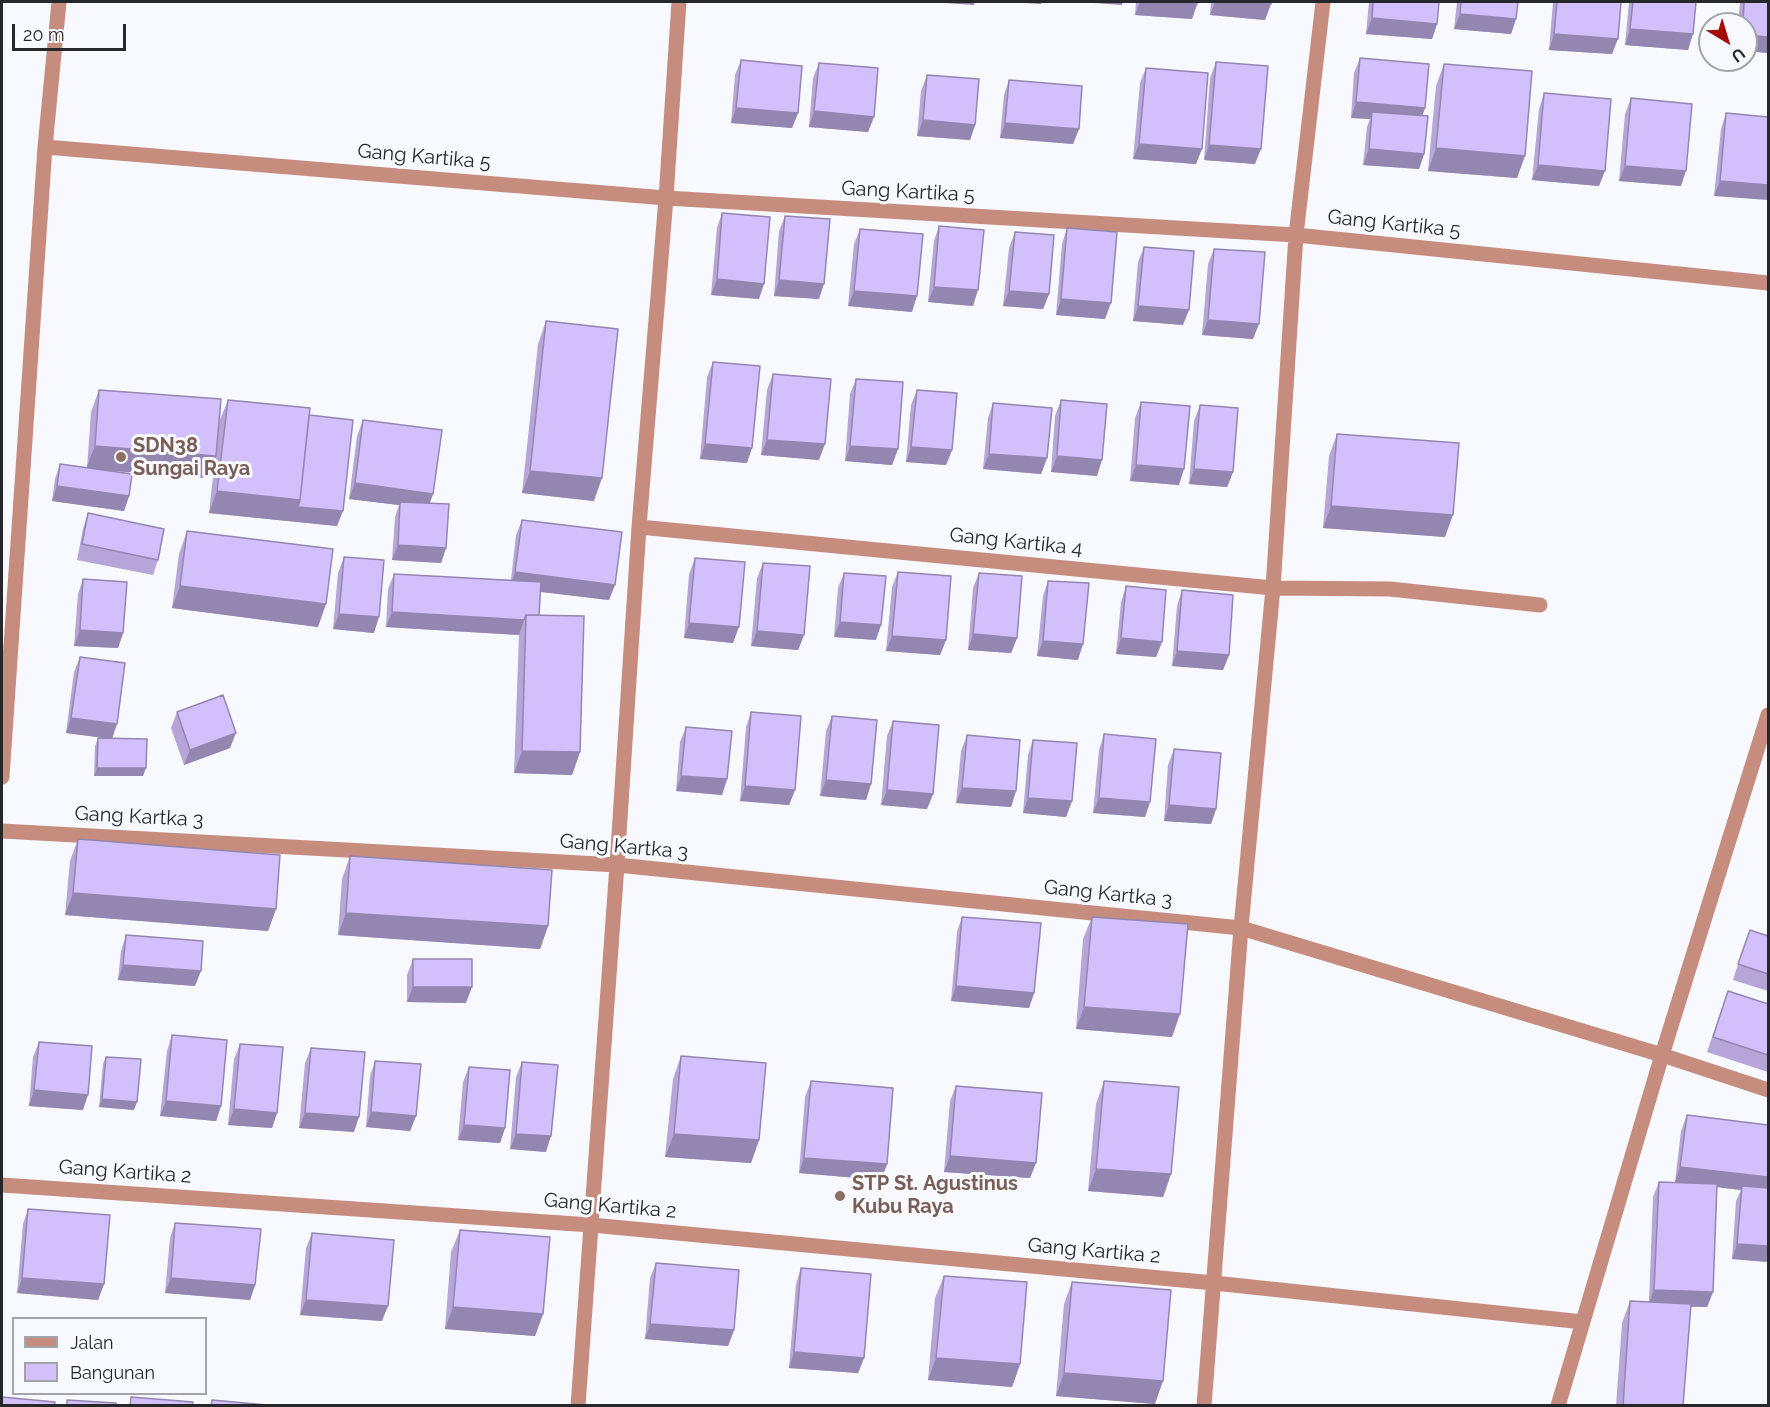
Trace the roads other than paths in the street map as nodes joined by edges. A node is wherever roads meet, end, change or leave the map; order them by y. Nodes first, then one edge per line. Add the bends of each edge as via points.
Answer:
1 (58, 2) edge
2 (679, 2) edge
3 (1323, 2) edge
4 (45, 147) junction
5 (666, 198) junction
6 (1296, 236) junction
7 (1768, 283) edge
8 (639, 527) junction
9 (1273, 588) junction
10 (1540, 605) dead end
11 (1768, 715) edge
12 (2, 777) edge
13 (2, 831) edge
14 (617, 865) junction
15 (1242, 928) junction
16 (1662, 1055) junction
17 (1768, 1090) edge
18 (2, 1185) edge
19 (591, 1225) junction
20 (1214, 1283) junction
21 (1583, 1322) junction
22 (578, 1406) edge
23 (1204, 1406) edge
24 (1558, 1406) edge

1 - 4 street
2 - 5 street
3 - 6 street
4 - 5 street, Gang Kartika 5
4 - 12 street
5 - 6 street, Gang Kartika 5
5 - 8 street
6 - 7 street, Gang Kartika 5
6 - 9 street
8 - 9 street, Gang Kartika 4
8 - 14 street
9 - 10 street, Gang Kartika 4 via 1390,589
9 - 15 street
11 - 16 street
13 - 14 street, Gang Kartka 3
14 - 15 street, Gang Kartka 3
14 - 19 street
15 - 16 street, Gang Kartka 3
15 - 20 street
16 - 17 street, Gang Kartka 3
16 - 21 street
18 - 19 street, Gang Kartika 2
19 - 20 street, Gang Kartika 2
19 - 22 street
20 - 21 street, Gang Kartika 2
20 - 23 street
21 - 24 street

